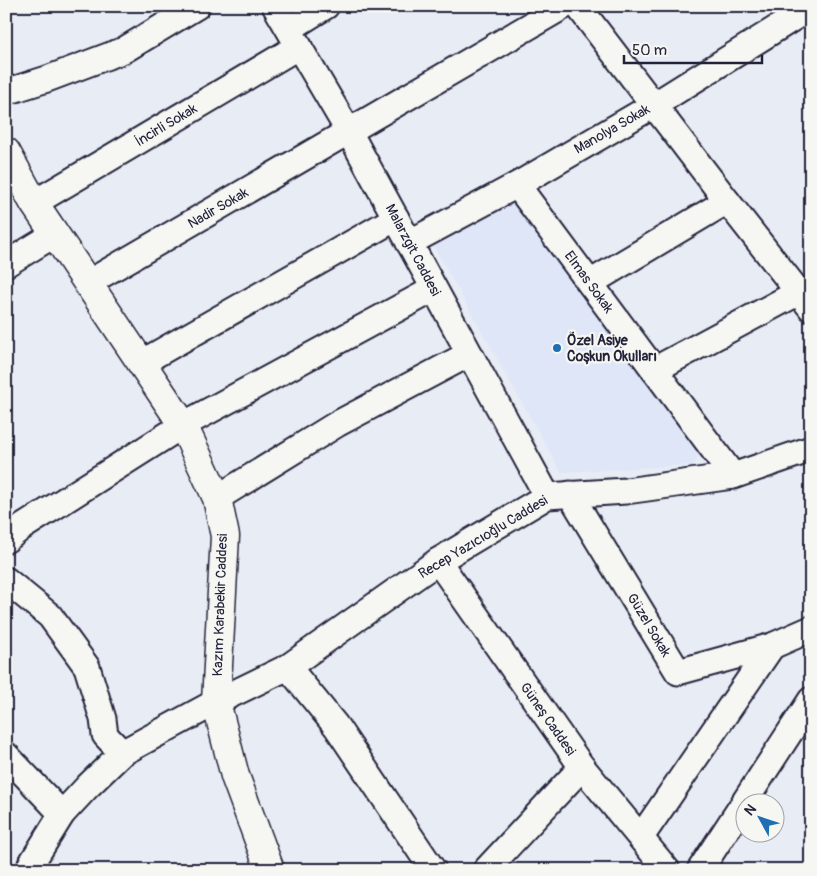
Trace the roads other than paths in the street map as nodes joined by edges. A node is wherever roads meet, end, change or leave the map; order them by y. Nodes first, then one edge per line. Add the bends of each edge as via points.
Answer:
1 (197, 6) edge
2 (275, 6) edge
3 (326, 6) edge
4 (564, 6) edge
5 (578, 6) edge
6 (804, 14) edge
7 (294, 38) junction
8 (6, 92) edge
9 (654, 104) junction
10 (348, 132) junction
11 (6, 152) edge
12 (517, 185) junction
13 (727, 201) junction
14 (34, 203) junction
15 (396, 218) junction
16 (55, 234) junction
17 (408, 243) junction
18 (6, 264) edge
19 (590, 283) junction
20 (88, 284) junction
21 (434, 289) junction
22 (805, 300) edge
23 (469, 354) junction
24 (141, 363) junction
25 (654, 370) junction
26 (183, 426) junction
27 (811, 450) edge
28 (733, 476) junction
29 (558, 495) junction
30 (217, 498) junction
31 (6, 540) edge
32 (438, 561) junction
33 (6, 580) edge
34 (811, 629) edge
35 (772, 646) junction
36 (288, 667) junction
37 (811, 700) edge
38 (216, 702) junction
39 (122, 753) junction
40 (6, 754) edge
41 (582, 768) junction
42 (62, 814) junction
43 (641, 837) junction
44 (29, 870) edge
45 (270, 870) edge
46 (433, 870) edge
47 (486, 870) edge
48 (667, 870) edge
49 (700, 870) edge

1 - 8 street via 124,50
2 - 7 street, Malarzgit Caddesi
3 - 7 street, İncirli Sokak
4 - 10 street, Nadir Sokak
5 - 9 street
6 - 9 street, Manolya Sokak
7 - 10 street, Malarzgit Caddesi
7 - 14 street, İncirli Sokak
9 - 12 street, Manolya Sokak
9 - 13 street
10 - 15 street, Malarzgit Caddesi
10 - 20 street, Nadir Sokak
11 - 14 main road, Kazım Karabekir Caddesi
12 - 17 street, Manolya Sokak
12 - 19 street, Elmas Sokak
13 - 19 street
13 - 22 street
14 - 16 main road, Kazım Karabekir Caddesi
15 - 17 street, Malarzgit Caddesi
15 - 24 street
16 - 18 street
16 - 20 main road, Kazım Karabekir Caddesi
17 - 21 street, Malarzgit Caddesi
19 - 25 street, Elmas Sokak
20 - 24 main road, Kazım Karabekir Caddesi
21 - 23 street, Malarzgit Caddesi
21 - 26 street
22 - 25 street
23 - 29 street, Malarzgit Caddesi
23 - 30 street via 337,424
24 - 26 main road, Kazım Karabekir Caddesi
25 - 28 street, Elmas Sokak
26 - 30 main road, Kazım Karabekir Caddesi
26 - 31 street via 20,528
27 - 28 street, Recep Yazıcıoğlu Caddesi
28 - 29 street, Recep Yazıcıoğlu Caddesi via 626,491
29 - 32 street, Recep Yazıcıoğlu Caddesi
29 - 35 street, Güzel Sokak via 678,672
30 - 38 main road, Kazım Karabekir Caddesi via 225,536
32 - 36 street, Recep Yazıcıoğlu Caddesi
32 - 41 street, Güneş Caddesi
33 - 39 street via 50,616 87,667 105,735
34 - 35 street
35 - 43 street
36 - 38 street, Recep Yazıcıoğlu Caddesi
36 - 46 street via 336,726
37 - 49 street
38 - 39 street, Recep Yazıcıoğlu Caddesi
38 - 45 main road, Kazım Karabekir Caddesi via 235,776
39 - 42 street, Recep Yazıcıoğlu Caddesi
40 - 42 street
41 - 43 street, Güneş Caddesi
41 - 47 street
42 - 44 street, Recep Yazıcıoğlu Caddesi
43 - 48 street, Güneş Caddesi

